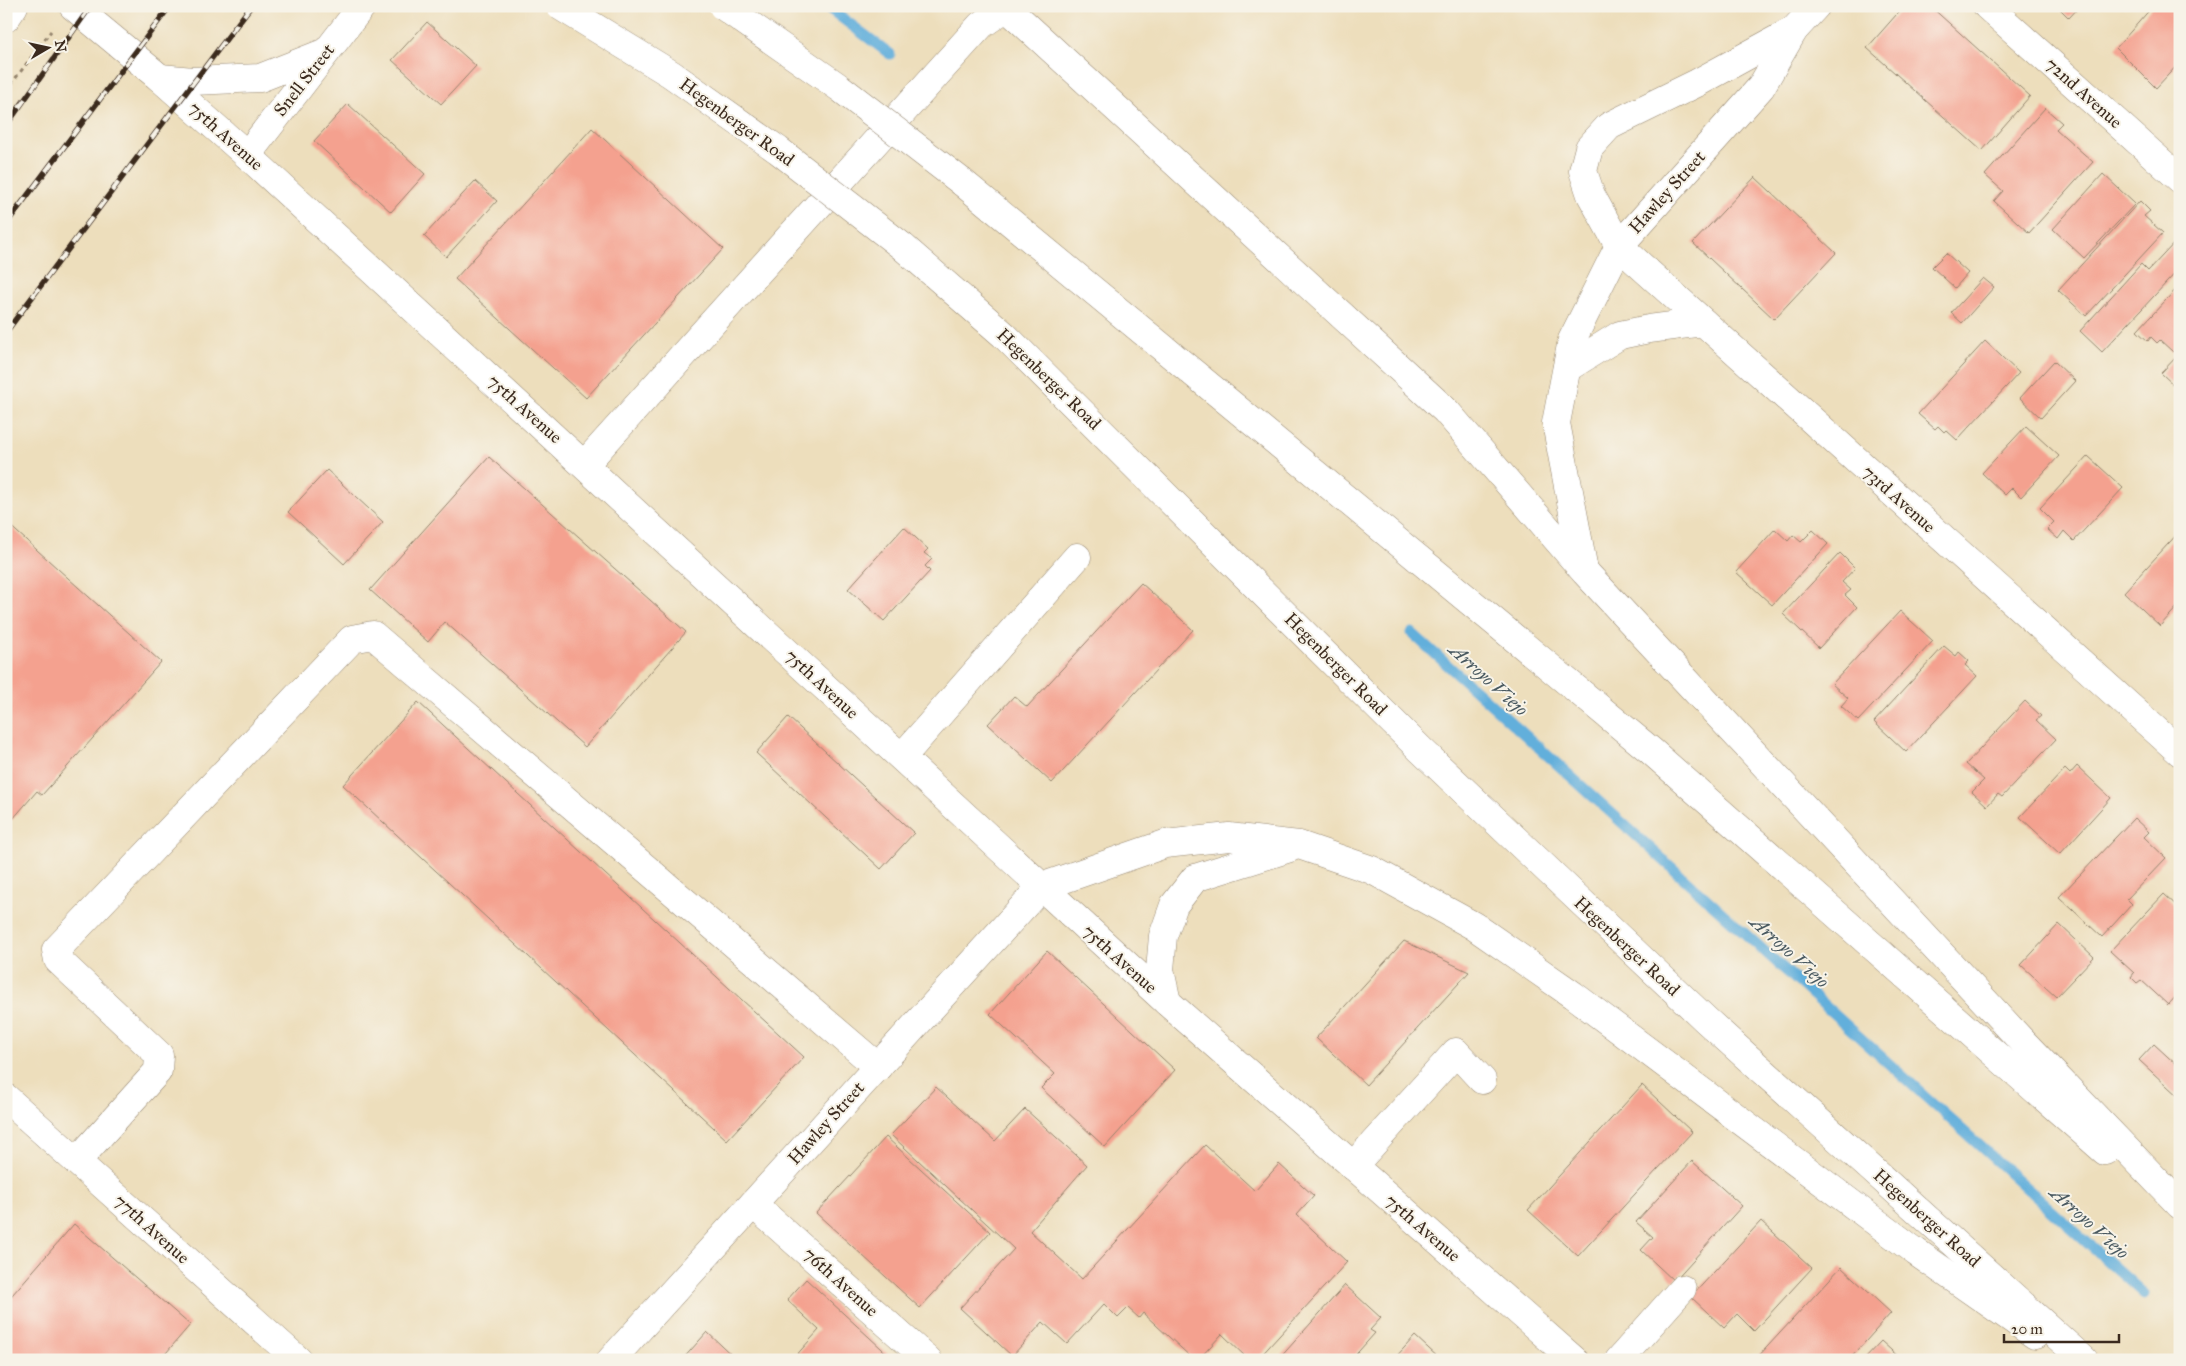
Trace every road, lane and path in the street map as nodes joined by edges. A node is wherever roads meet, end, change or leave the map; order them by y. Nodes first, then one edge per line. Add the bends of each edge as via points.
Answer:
1 (14, 6) edge
2 (73, 6) edge
3 (362, 6) edge
4 (560, 6) edge
5 (723, 6) edge
6 (1816, 6) edge
7 (1988, 6) edge
8 (1007, 7) edge
9 (6, 18) edge
10 (1794, 30) junction
11 (327, 52) junction
12 (31, 59) dead end
13 (160, 78) junction
14 (6, 91) edge
15 (247, 154) junction
16 (2180, 179) edge
17 (1619, 246) junction
18 (1703, 322) junction
19 (1567, 368) junction
20 (585, 464) junction
21 (1077, 557) dead end
22 (1585, 572) junction
23 (2180, 752) edge
24 (902, 758) junction
25 (1299, 845) junction
26 (1041, 887) junction
27 (1167, 1002) junction
28 (878, 1067) junction
29 (1482, 1080) dead end
30 (6, 1098) edge
31 (77, 1161) junction
32 (1353, 1166) junction
33 (753, 1204) junction
34 (2180, 1205) edge
35 (2180, 1216) edge
36 (1682, 1289) dead end
37 (298, 1360) edge
38 (611, 1360) edge
39 (928, 1360) edge
40 (1574, 1360) edge
41 (1619, 1360) edge
42 (2071, 1360) edge
43 (2084, 1360) edge

1 - 9 main road
2 - 13 main road, 75th Avenue
3 - 11 main road, Snell Street
4 - 43 main road, Hegenberger Road, bridge via 671,74 778,150 903,247 1004,335 1420,749 1706,1020
5 - 35 main road, bridge via 840,88 962,182 1650,750
6 - 10 main road, Hawley Street
7 - 16 main road, 72nd Avenue
8 - 20 main road via 981,25
8 - 22 main road via 1446,411
10 - 17 main road, Hawley Street via 1761,87
10 - 17 main road, Hawley Street via 1609,126 1589,148 1583,171 1591,195
11 - 13 main road via 260,78 193,81
11 - 15 main road, Snell Street
12 - 14 path
13 - 15 main road, 75th Avenue
15 - 20 main road, 75th Avenue
17 - 18 main road, 73rd Avenue
17 - 19 main road via 1572,340
18 - 19 main road via 1620,335
18 - 23 main road, 73rd Avenue
19 - 22 main road via 1556,423
20 - 24 main road, 75th Avenue
21 - 24 main road
22 - 34 main road
24 - 26 main road, 75th Avenue
25 - 26 main road via 1229,837 1165,844
25 - 27 main road via 1195,878 1174,905 1163,936 1160,970
25 - 42 main road via 1372,870 1474,926 1581,1001 1916,1252
26 - 27 main road, 75th Avenue
26 - 28 main road, Hawley Street
27 - 32 main road, 75th Avenue
28 - 31 main road via 373,635 352,639 56,950 58,960 159,1055 158,1071
28 - 33 main road, Hawley Street
29 - 32 main road via 1456,1052
30 - 31 main road, 77th Avenue
31 - 37 main road, 77th Avenue
32 - 40 main road, 75th Avenue
33 - 38 main road, Hawley Street
33 - 39 main road, 76th Avenue
36 - 41 main road

